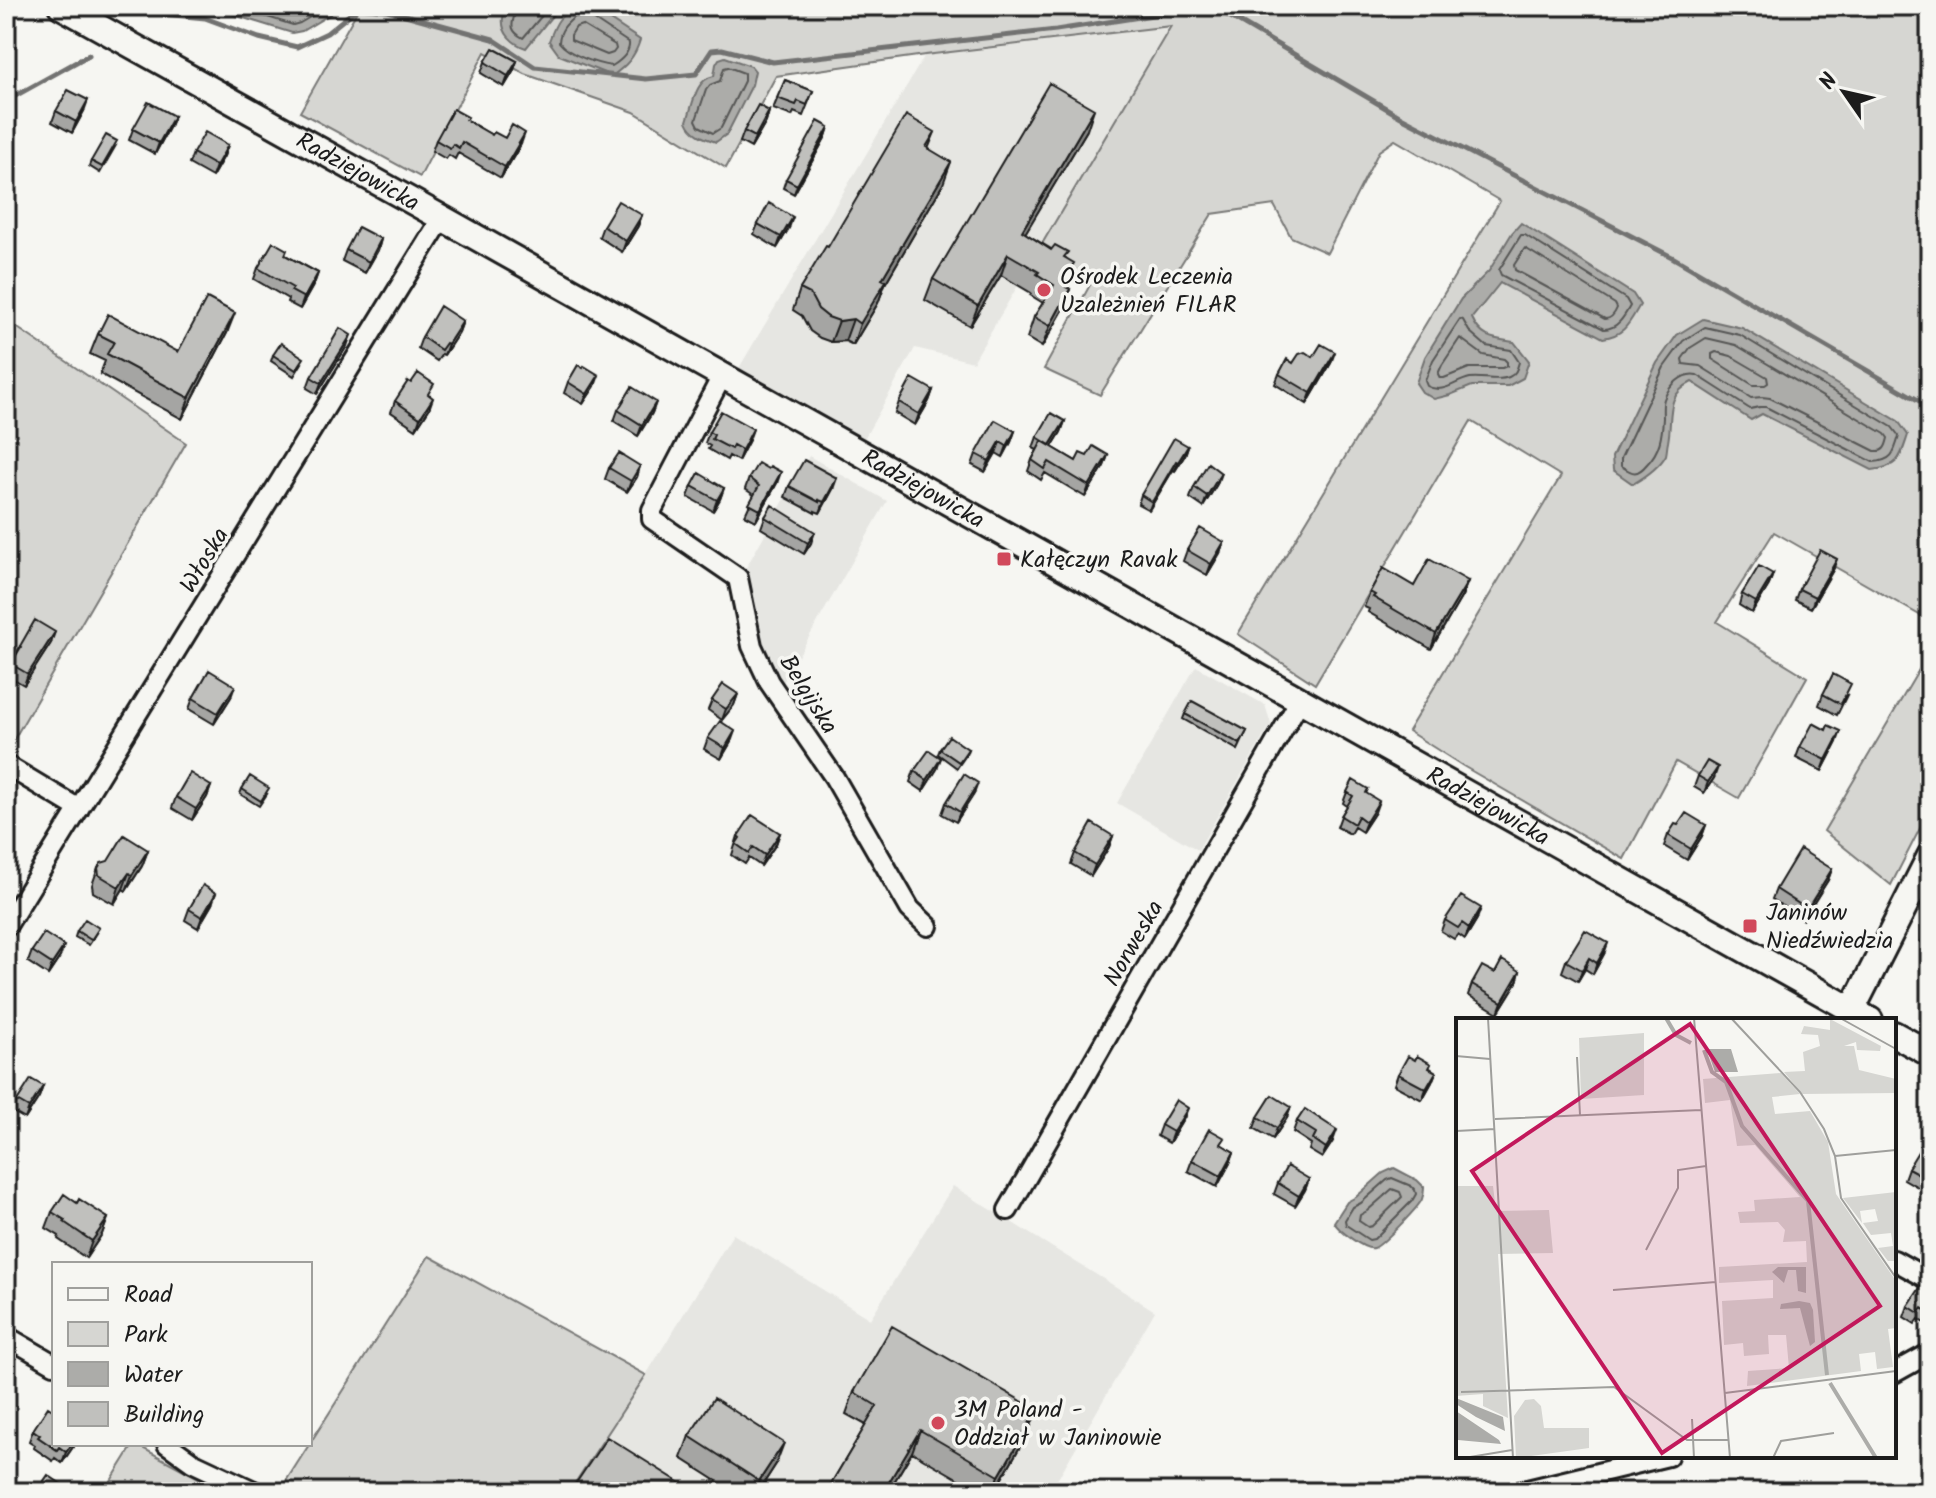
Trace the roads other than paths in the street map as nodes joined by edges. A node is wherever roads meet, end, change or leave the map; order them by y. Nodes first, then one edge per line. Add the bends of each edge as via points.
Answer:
1 (61, 6) edge
2 (442, 218) junction
3 (722, 376) junction
4 (1300, 700) junction
5 (6, 765) edge
6 (79, 809) junction
7 (1930, 856) edge
8 (928, 926) dead end
9 (6, 927) edge
10 (1861, 1015) edge
11 (1896, 1035) edge
12 (1930, 1054) edge
13 (1008, 1210) dead end
14 (1896, 1261) edge
15 (1930, 1280) edge
16 (6, 1336) edge
17 (1930, 1353) edge
18 (52, 1363) edge
19 (1896, 1372) edge
20 (170, 1446) edge
21 (1660, 1458) edge
22 (256, 1492) edge
23 (1519, 1492) edge

1 - 2 main road, Radziejowicka
2 - 3 main road, Radziejowicka
2 - 6 street, Włoska
3 - 4 main road, Radziejowicka
3 - 8 street, Belgijska via 652,519 738,578 752,646 769,682 834,777 910,909
4 - 10 main road, Radziejowicka
4 - 13 street, Norweska
5 - 6 street
6 - 9 street, Włoska
7 - 10 main road
11 - 12 main road
14 - 15 street
16 - 18 street
17 - 19 street
20 - 22 street
21 - 23 street

